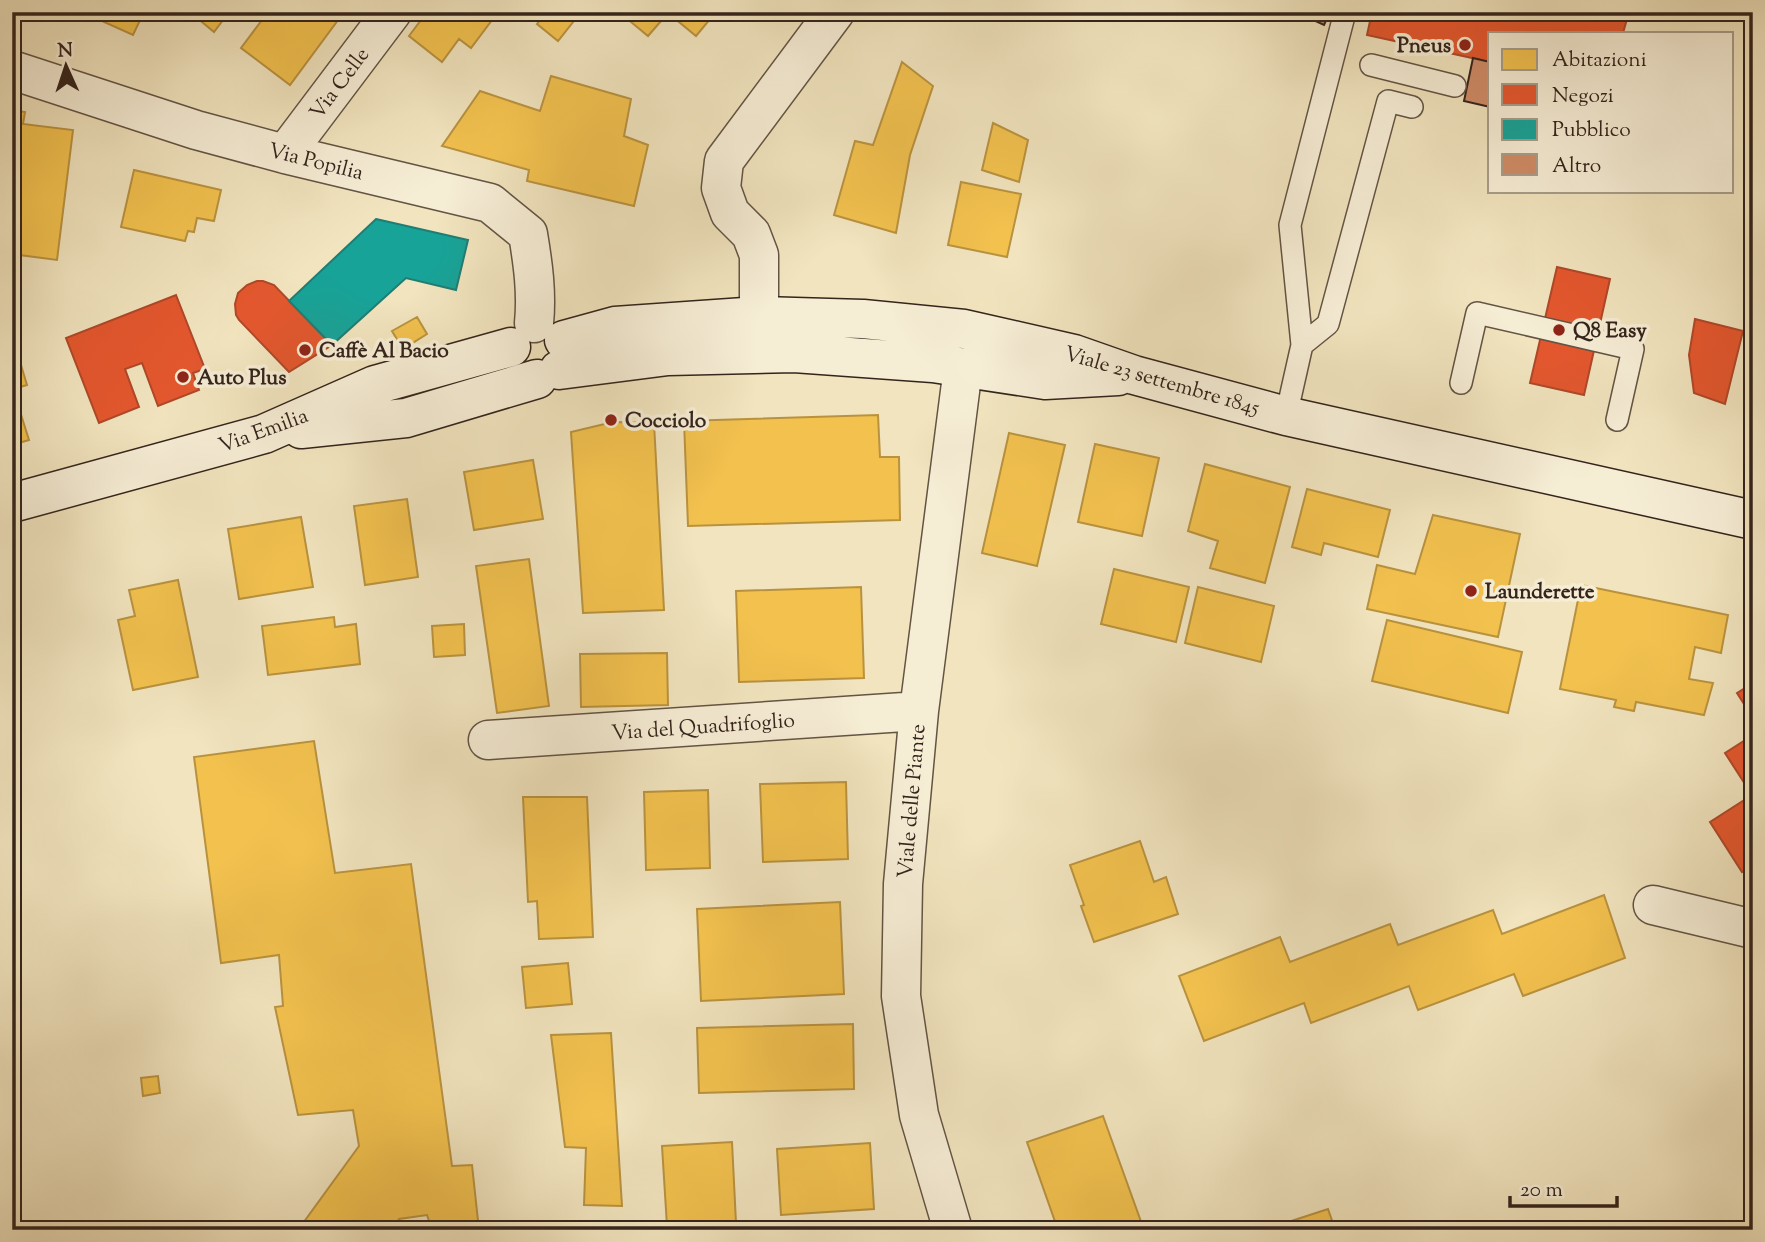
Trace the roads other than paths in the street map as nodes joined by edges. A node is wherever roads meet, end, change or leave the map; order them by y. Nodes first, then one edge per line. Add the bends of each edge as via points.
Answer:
1 (392, 12) edge
2 (835, 12) edge
3 (1345, 12) edge
4 (1371, 65) dead end
5 (12, 70) edge
6 (1455, 86) dead end
7 (1412, 107) dead end
8 (285, 155) junction
9 (759, 316) junction
10 (1302, 345) junction
11 (541, 352) junction
12 (963, 368) junction
13 (1134, 375) junction
14 (1461, 383) dead end
15 (1286, 416) junction
16 (1617, 420) dead end
17 (12, 503) edge
18 (1753, 520) edge
19 (919, 711) junction
20 (488, 740) dead end
21 (1653, 905) dead end
22 (1753, 929) edge
23 (953, 1230) edge

1 - 8 street, Via Celle
2 - 9 street via 724,161 721,188 730,213 751,234 759,255
3 - 10 lane via 1290,225
4 - 6 lane
5 - 8 street, Via Popilia
7 - 10 lane via 1388,101 1328,324
8 - 11 street, Via Popilia via 490,203 528,234
9 - 11 street, Viale 23 settembre 1845 via 615,326
9 - 13 street, Viale 23 settembre 1845 via 863,319 964,329 1074,354
10 - 15 lane
11 - 12 street via 794,353
11 - 17 street, Via Emilia via 406,418 264,434
12 - 13 street via 1045,380
12 - 19 street, Viale delle Piante
13 - 15 street, Viale 23 settembre 1845
14 - 16 lane via 1477,313 1633,349
15 - 18 street, Viale 23 settembre 1845
19 - 20 street, Via del Quadrifoglio
19 - 23 street, Viale delle Piante via 903,884 901,996 919,1115
21 - 22 street

